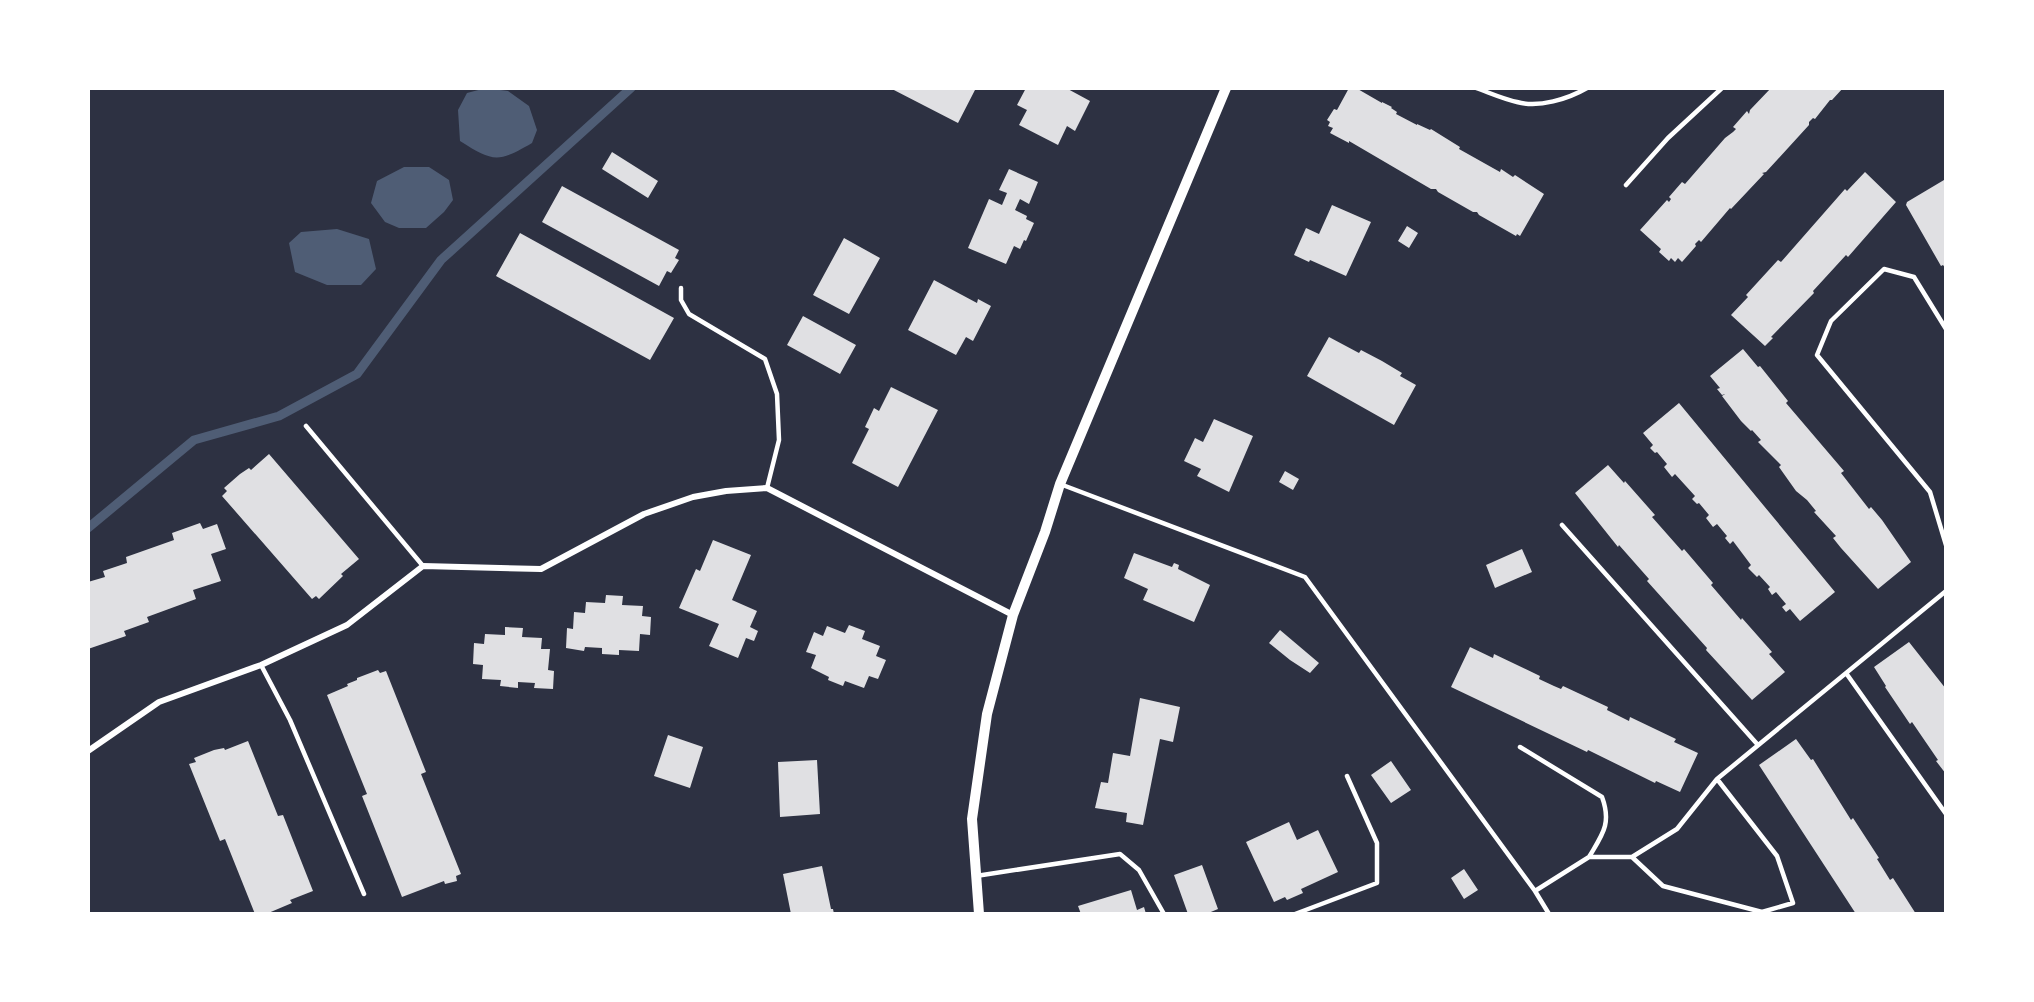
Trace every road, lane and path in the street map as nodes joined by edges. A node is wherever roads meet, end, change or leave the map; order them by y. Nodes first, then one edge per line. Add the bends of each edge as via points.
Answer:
1 (1226, 88) edge
2 (1476, 88) edge
3 (1587, 88) edge
4 (1722, 88) edge
5 (1626, 184) dead end
6 (681, 288) dead end
7 (1946, 329) edge
8 (306, 426) dead end
9 (1060, 484) junction
10 (766, 488) junction
11 (1562, 525) dead end
12 (1946, 545) edge
13 (423, 566) junction
14 (1946, 591) edge
15 (1013, 615) junction
16 (261, 665) junction
17 (1846, 673) junction
18 (1758, 745) junction
19 (1520, 747) dead end
20 (88, 752) edge
21 (1347, 776) dead end
22 (1717, 779) junction
23 (1946, 814) edge
24 (1589, 857) junction
25 (1632, 857) junction
26 (976, 876) junction
27 (1535, 891) junction
28 (364, 894) dead end
29 (979, 914) edge
30 (1164, 914) edge
31 (1295, 914) edge
32 (1549, 914) edge

1 - 9 street
2 - 3 lane via 1519,103 1542,103
4 - 5 lane
6 - 10 lane via 681,300 688,314 765,359 777,394 779,440
7 - 12 lane via 1914,277 1884,270 1831,321 1817,355 1930,492
8 - 13 lane
9 - 15 street
9 - 27 lane via 1305,577
10 - 13 street via 693,497 644,514 541,569
10 - 15 street
11 - 18 lane
13 - 16 street via 347,625
14 - 17 lane
15 - 26 street via 987,714 972,819
16 - 20 street via 159,702
16 - 28 lane via 290,720
17 - 18 lane
17 - 23 lane
18 - 22 lane
19 - 24 lane via 1602,797 1607,822
21 - 31 lane via 1377,843 1377,883
22 - 25 lane via 1677,829
22 - 25 lane via 1777,856 1793,903 1762,912 1663,886
24 - 25 lane
24 - 27 lane
26 - 29 street
26 - 30 lane via 1120,854 1139,870
27 - 32 lane

